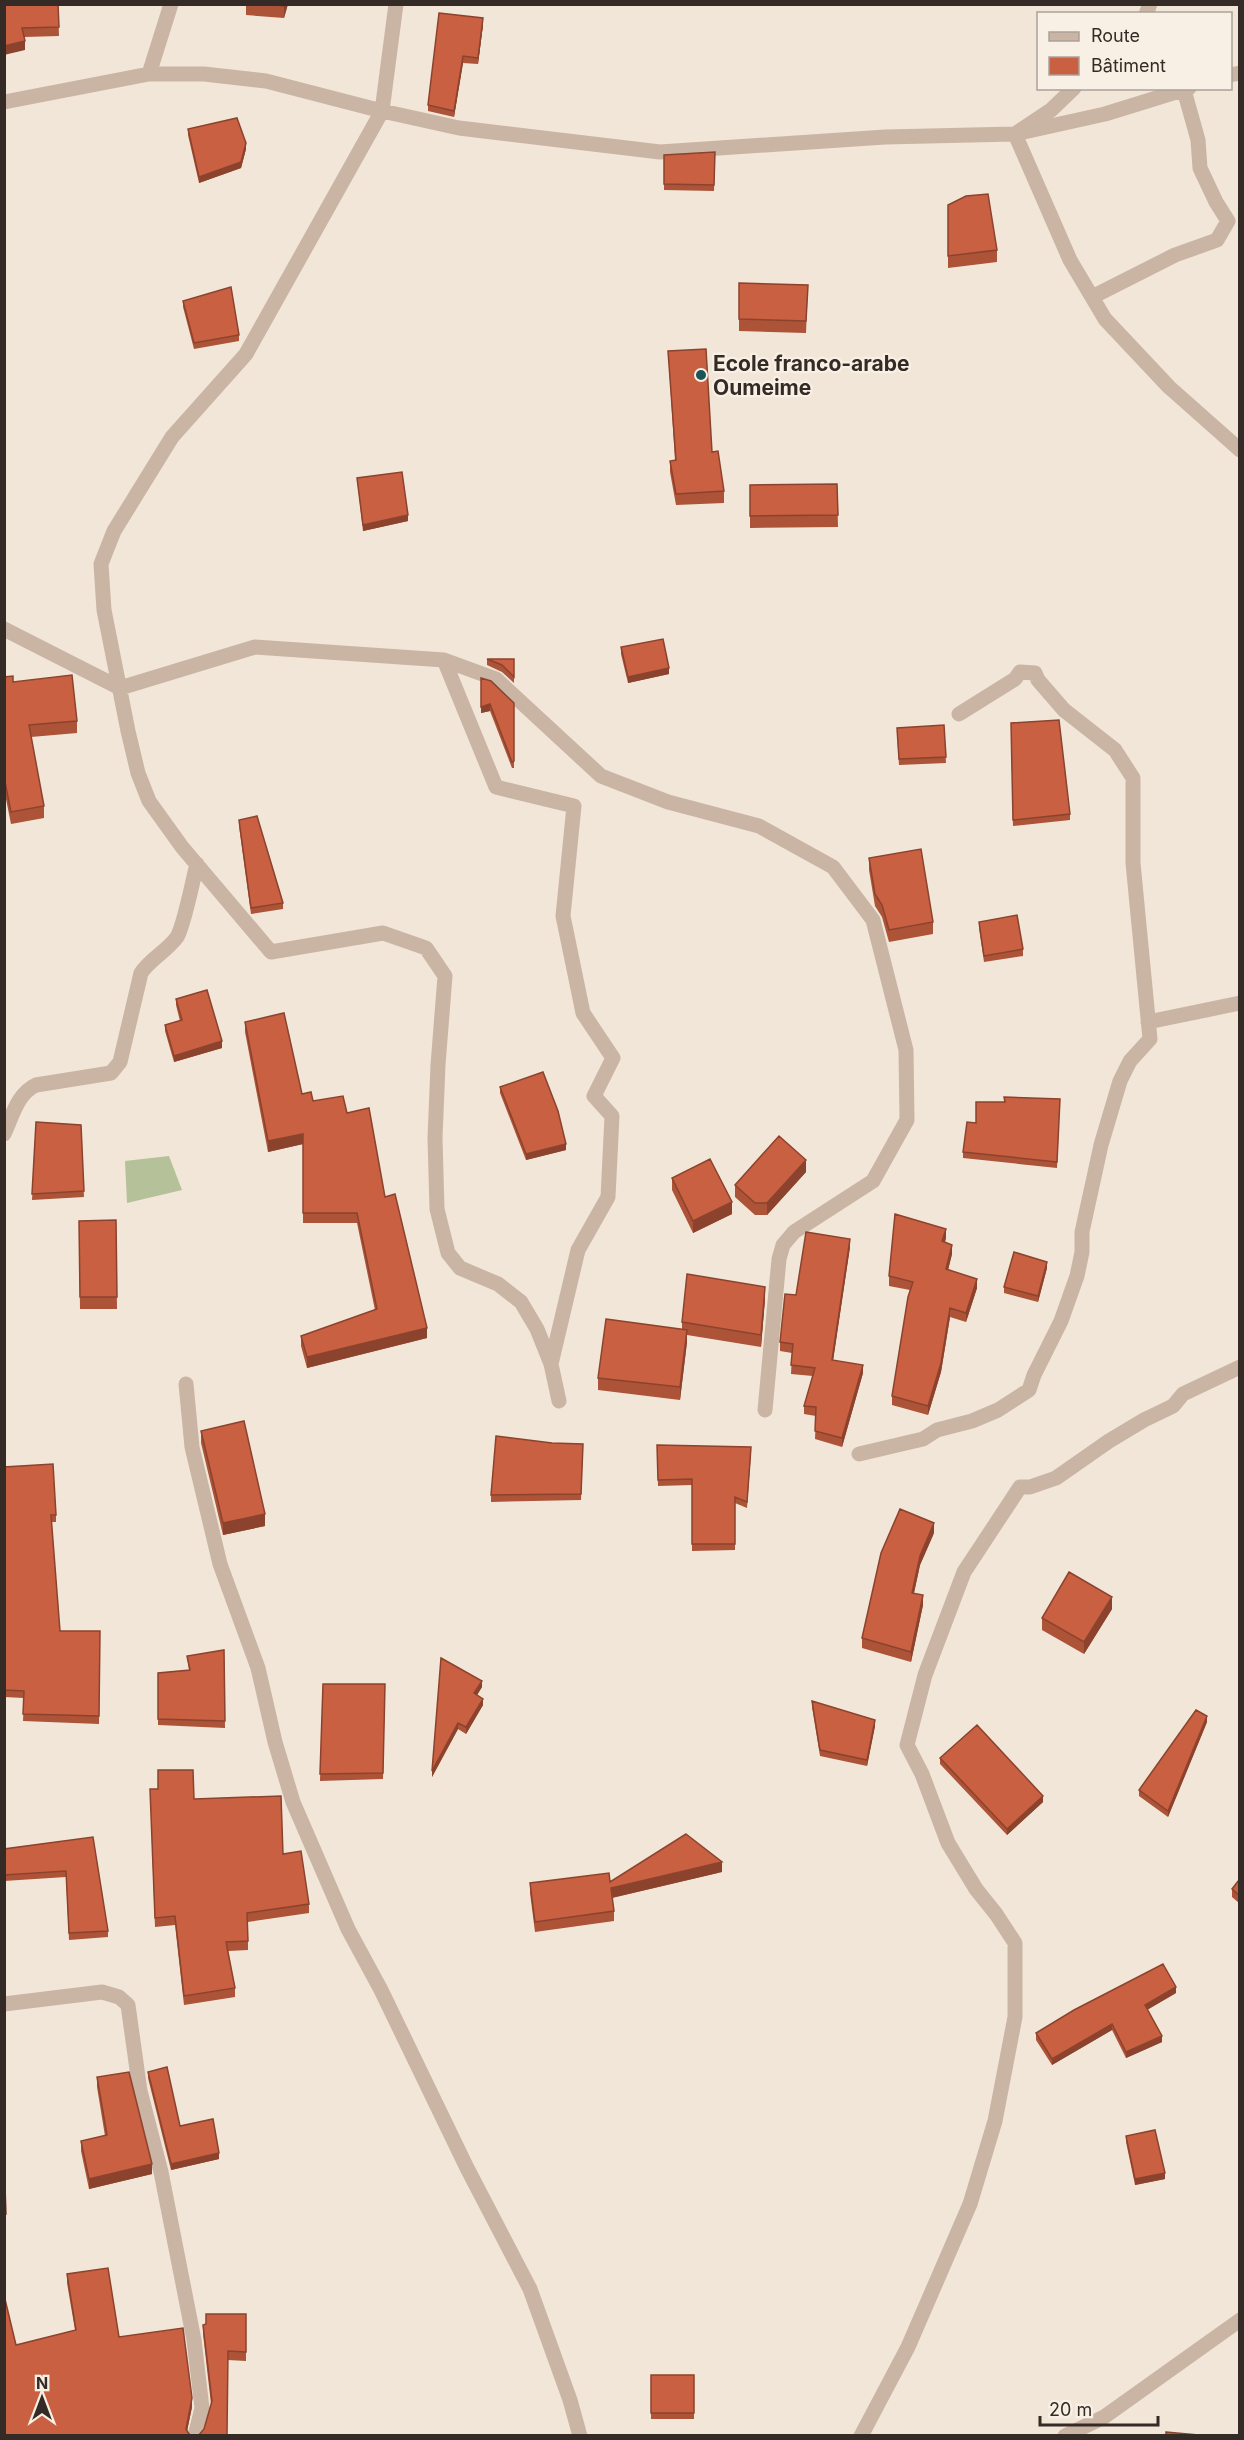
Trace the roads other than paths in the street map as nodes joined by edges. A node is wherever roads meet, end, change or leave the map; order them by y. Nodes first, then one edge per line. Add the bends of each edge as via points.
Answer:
1 (171, 4) edge
2 (396, 4) edge
3 (148, 74) junction
4 (1072, 90) edge
5 (1183, 90) edge
6 (1186, 90) edge
7 (4, 102) edge
8 (382, 111) junction
9 (1015, 134) junction
10 (1220, 208) junction
11 (1239, 213) edge
12 (1092, 297) junction
13 (1239, 450) edge
14 (4, 629) edge
15 (444, 660) junction
16 (120, 688) junction
17 (959, 714) dead end
18 (197, 864) junction
19 (1239, 1003) edge
20 (1148, 1022) junction
21 (4, 1134) edge
22 (551, 1364) junction
23 (1239, 1367) edge
24 (186, 1384) dead end
25 (559, 1401) dead end
26 (765, 1410) dead end
27 (859, 1454) dead end
28 (4, 2004) edge
29 (1239, 2320) edge
30 (195, 2436) edge
31 (580, 2436) edge
32 (861, 2436) edge
33 (1065, 2436) edge

1 - 3 street
2 - 8 street
3 - 7 street
3 - 8 street via 204,74 266,81
4 - 9 street via 1051,110
5 - 9 street via 1105,114
6 - 10 street via 1200,168
8 - 9 street via 459,128 660,152 885,137
8 - 16 street via 246,354 172,437 114,531 101,564 104,610
9 - 12 street via 1070,260
10 - 11 street
10 - 12 street via 1228,221 1217,240 1175,255
12 - 13 street via 1105,320 1169,387
14 - 16 street
15 - 16 street via 255,647
15 - 22 street via 496,787 574,806 562,916 583,1013 613,1058 594,1095 612,1116 608,1197 578,1250
15 - 26 street via 496,679 600,776 668,802 759,826 833,867 873,920 906,1050 907,1120 873,1181 794,1232 783,1245
16 - 18 street via 138,773 149,801
17 - 20 street via 1020,672 1035,673 1064,710 1123,760 1133,778 1133,863
18 - 21 street via 178,935 141,973 116,1068 111,1073 25,1090
18 - 22 street via 271,952 383,933 426,948 445,976 435,1138 436,1209 448,1253 460,1268 498,1284 521,1302
19 - 20 street
20 - 27 street via 1150,1039 1130,1061 1120,1081 1101,1144 1077,1276 1029,1390 972,1421 937,1430 923,1439
22 - 25 street
23 - 32 street via 1183,1394 1173,1406 1109,1441 1056,1478 1020,1487 964,1572 925,1675 906,1745 948,1843 1015,1943 1015,2017 995,2121 970,2204 908,2347
24 - 31 street via 192,1447 220,1564 258,1668 292,1802 348,1929 530,2289
28 - 30 street via 102,1992 119,1997 128,2005 140,2091 161,2172 194,2340 202,2408
29 - 33 street via 1104,2417

